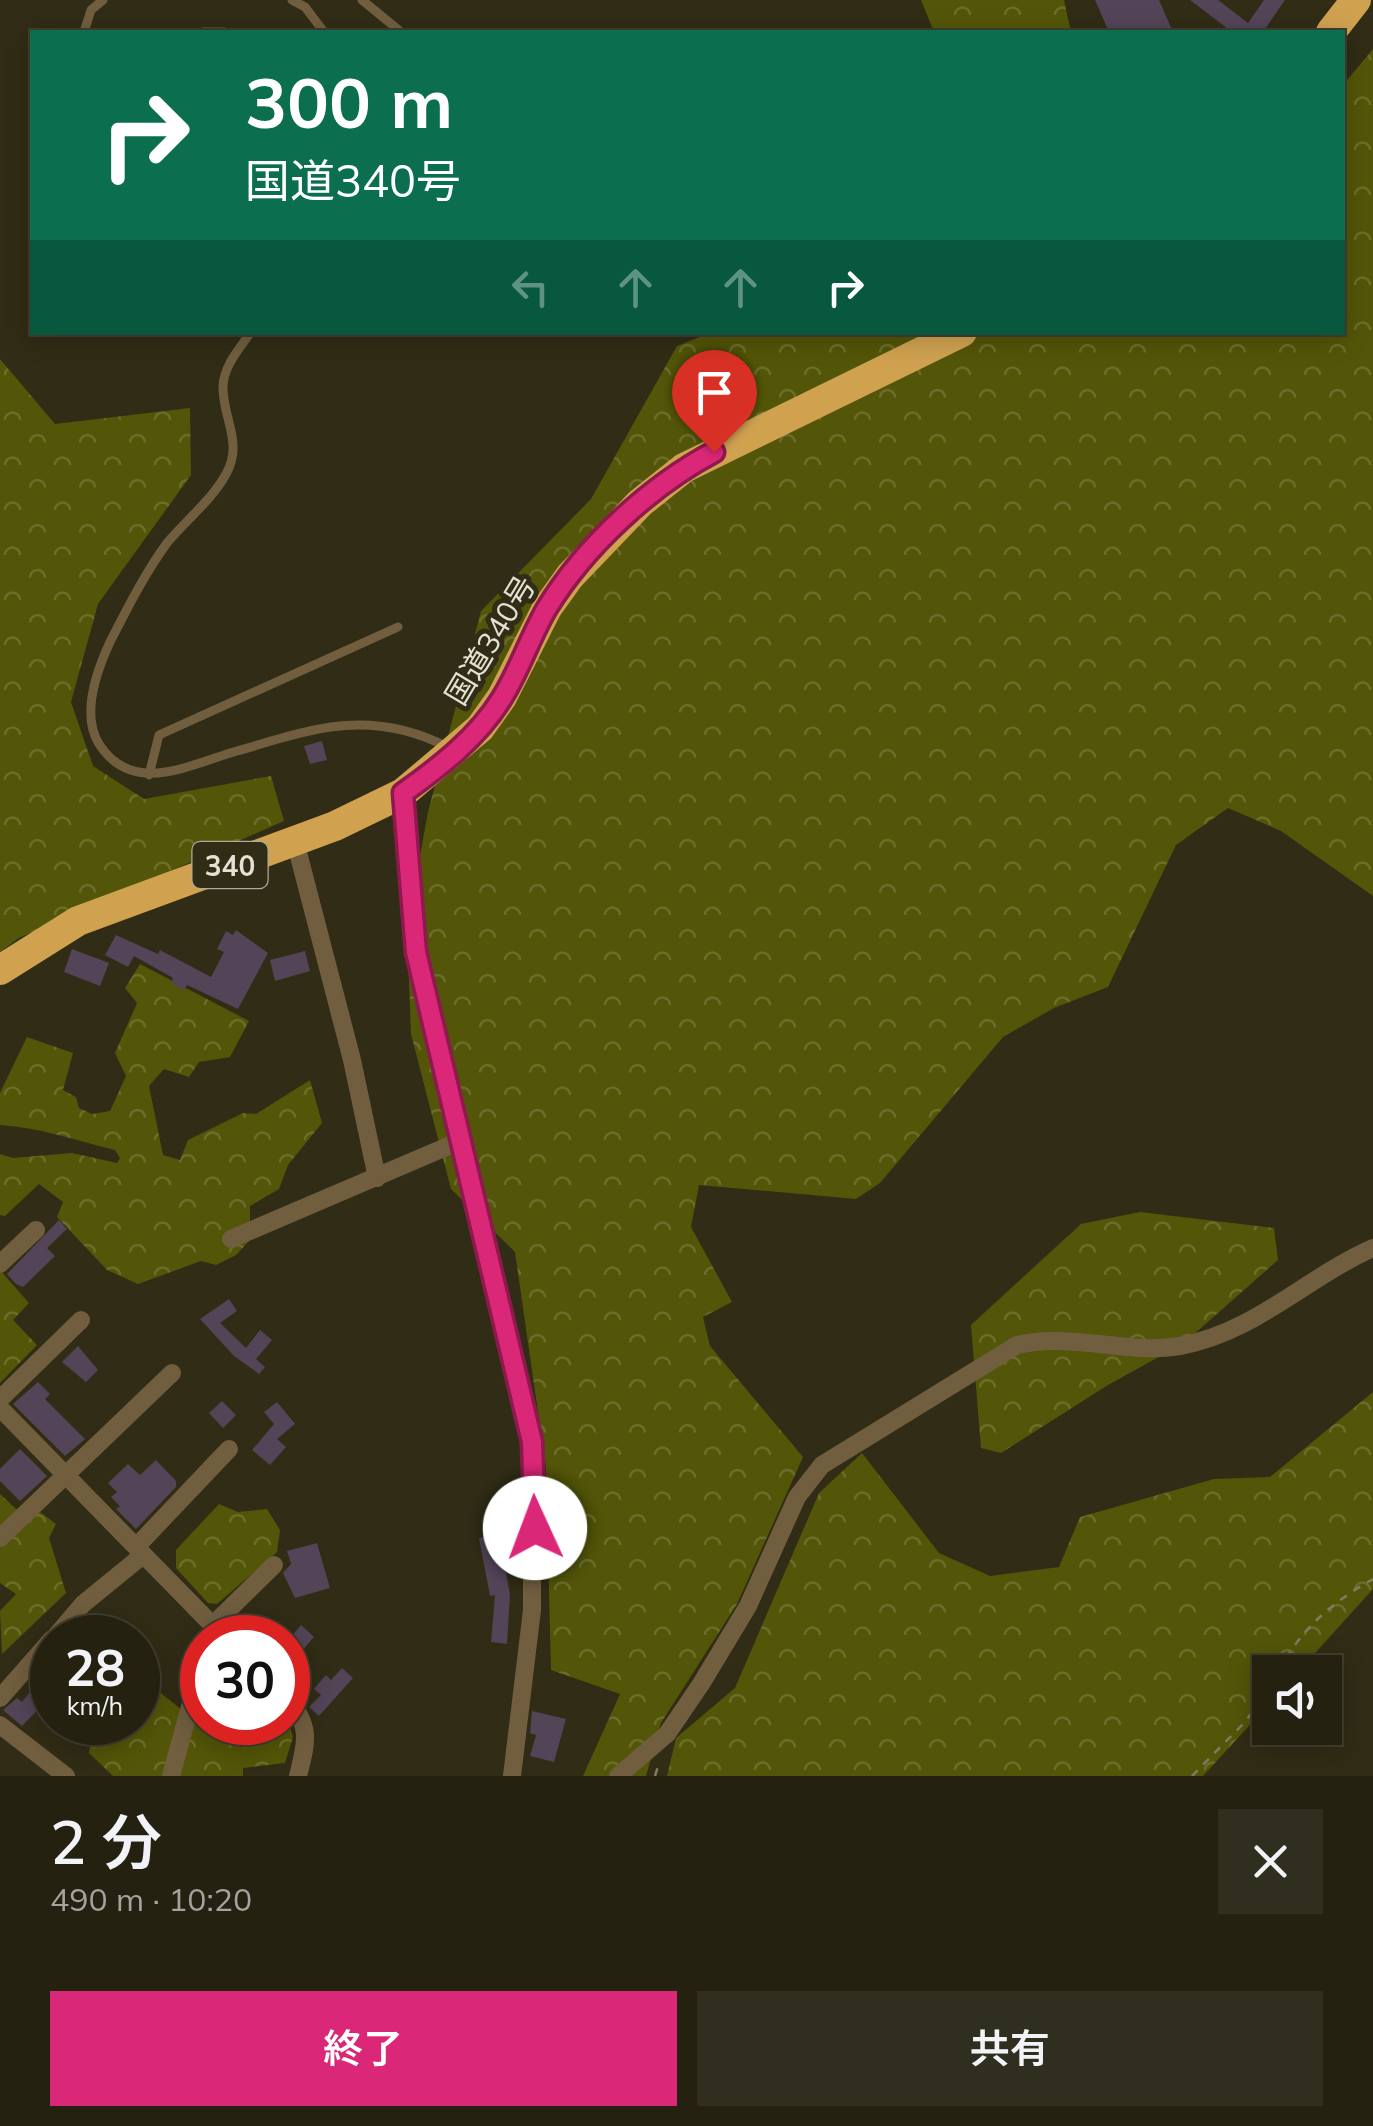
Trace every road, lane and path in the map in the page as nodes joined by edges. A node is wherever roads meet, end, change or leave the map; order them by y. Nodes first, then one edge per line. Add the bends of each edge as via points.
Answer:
1 (103, 0) edge
2 (292, 0) edge
3 (362, 0) edge
4 (1356, 0) edge
5 (85, 30) edge
6 (322, 30) edge
7 (399, 30) edge
8 (1333, 30) edge
9 (249, 335) edge
10 (956, 335) edge
11 (398, 626) dead end
12 (456, 752) junction
13 (148, 775) junction
14 (403, 793) junction
15 (295, 841) junction
16 (0, 970) edge
17 (460, 1140) junction
18 (377, 1178) junction
19 (36, 1230) dead end
20 (231, 1238) dead end
21 (1373, 1248) edge
22 (0, 1264) edge
23 (81, 1320) dead end
24 (172, 1373) dead end
25 (0, 1399) edge
26 (0, 1408) edge
27 (229, 1449) dead end
28 (66, 1476) junction
29 (0, 1538) edge
30 (140, 1551) junction
31 (274, 1566) dead end
32 (1373, 1579) edge
33 (74, 1615) edge
34 (199, 1615) edge
35 (232, 1615) edge
36 (1289, 1655) edge
37 (30, 1658) edge
38 (6, 1678) edge
39 (0, 1698) edge
40 (1252, 1712) edge
41 (0, 1725) edge
42 (180, 1743) edge
43 (306, 1745) edge
44 (66, 1776) edge
45 (171, 1776) edge
46 (298, 1776) edge
47 (512, 1776) edge
48 (618, 1776) edge
49 (1192, 1776) edge

1 - 5 lane via 91,10
2 - 6 lane
3 - 7 lane
4 - 8 highway
9 - 13 lane via 223,387 233,462 142,582 96,680 92,722 102,748
10 - 12 highway, 国道340号 / 340 via 684,468 640,503 570,576 502,697
11 - 13 lane via 160,735
12 - 13 lane via 418,732 338,726 176,773
12 - 14 highway, 国道340号 / 340
14 - 15 highway, 国道340号 / 340
14 - 17 street via 416,952
15 - 16 highway, 国道340号 / 340 via 78,921
15 - 18 street
17 - 18 street
17 - 47 street via 532,1442 532,1610
18 - 20 street
19 - 22 street
21 - 48 street via 1210,1338 1177,1346 1044,1338 1017,1345 849,1444 796,1496 748,1606 667,1734
23 - 25 street
24 - 28 street
26 - 28 street
27 - 30 street
28 - 29 street
28 - 30 street
30 - 33 street
30 - 34 street
31 - 35 street
32 - 36 path via 1309,1624
37 - 38 street
38 - 39 street
40 - 49 path
41 - 44 street
42 - 45 street
43 - 46 street

